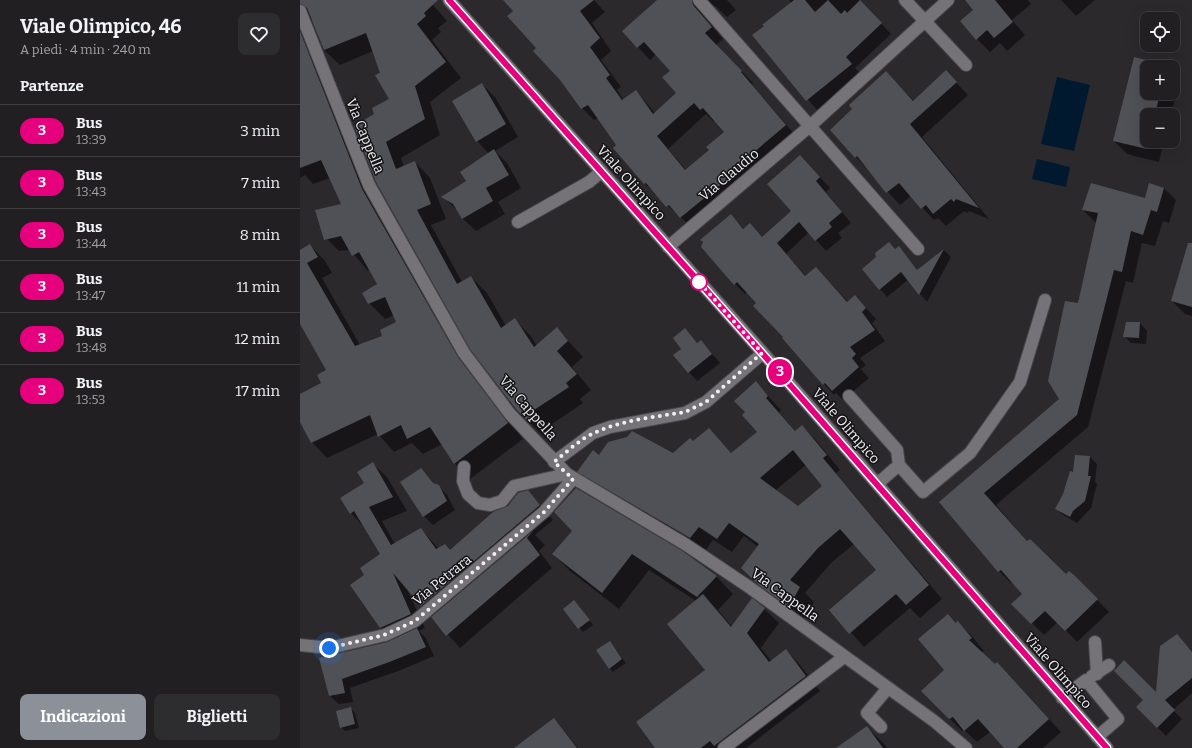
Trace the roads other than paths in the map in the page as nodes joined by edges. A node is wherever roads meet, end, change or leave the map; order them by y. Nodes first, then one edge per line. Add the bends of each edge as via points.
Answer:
1 (449, 0) edge
2 (699, 0) edge
3 (906, 0) edge
4 (948, 0) edge
5 (300, 11) edge
6 (924, 21) junction
7 (966, 66) dead end
8 (810, 126) junction
9 (601, 172) junction
10 (518, 222) dead end
11 (668, 247) junction
12 (918, 249) dead end
13 (1045, 300) dead end
14 (762, 353) junction
15 (849, 396) dead end
16 (554, 462) junction
17 (898, 465) junction
18 (464, 467) dead end
19 (570, 476) junction
20 (877, 484) junction
21 (1095, 642) dead end
22 (300, 645) edge
23 (844, 657) junction
24 (1109, 665) dead end
25 (1097, 674) junction
26 (1086, 680) junction
27 (888, 688) junction
28 (1062, 698) junction
29 (881, 727) dead end
30 (1097, 738) junction
31 (724, 748) edge
32 (966, 748) edge
33 (1107, 748) edge

1 - 9 street, Viale Olimpico
2 - 8 street
3 - 6 street
4 - 6 street, Via Claudio
5 - 16 street, Via Cappella via 369,185 424,284 464,353 510,414
6 - 7 street
6 - 8 street, Via Claudio
8 - 11 street, Via Claudio
8 - 12 street
9 - 10 street via 589,182
9 - 11 street, Viale Olimpico
11 - 14 street, Viale Olimpico
13 - 17 street via 1020,382 970,453 923,492
14 - 16 street via 706,402 685,412 610,427 593,433
14 - 20 street, Viale Olimpico
15 - 17 street via 897,450
16 - 19 street, Via Cappella
17 - 20 street
18 - 19 street via 463,481 468,494 478,503 490,505 502,501 514,486
19 - 22 street, Via Petrara via 544,512 415,621 384,635 329,648
19 - 23 street, Via Cappella via 685,544 749,587
20 - 28 street, Viale Olimpico
21 - 25 street
23 - 27 street, Via Cappella
23 - 31 street
24 - 25 street
25 - 26 street
26 - 28 street
26 - 30 street via 1118,719
27 - 29 street via 867,713
27 - 32 street, Via Cappella
28 - 30 street, Viale Olimpico
30 - 33 street, Viale Olimpico

